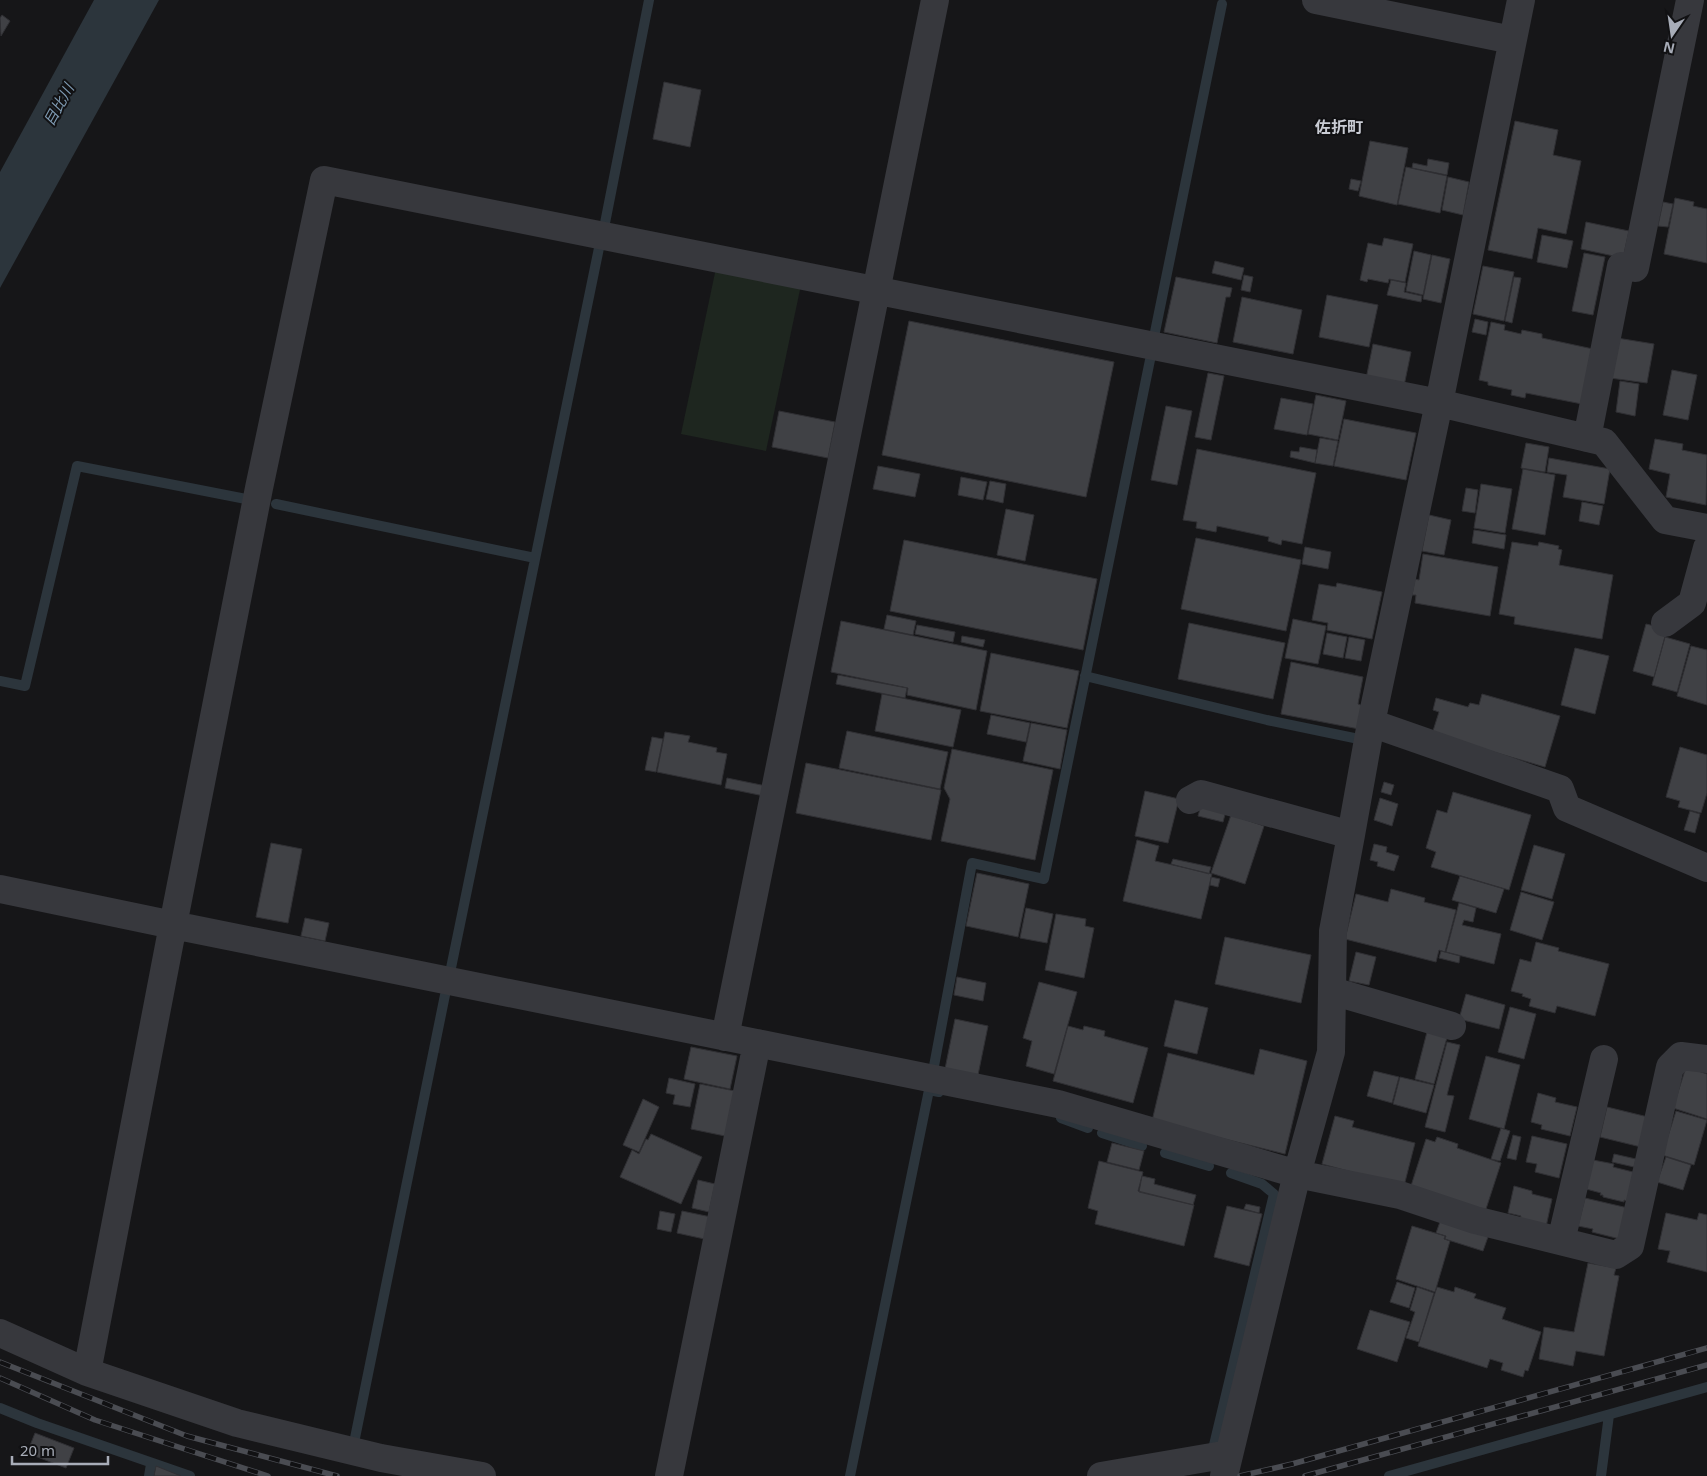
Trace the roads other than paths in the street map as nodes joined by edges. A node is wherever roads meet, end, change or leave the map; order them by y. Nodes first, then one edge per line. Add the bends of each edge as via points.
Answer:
1 (935, 0) edge
2 (1316, 0) edge
3 (1520, 0) edge
4 (1690, 0) edge
5 (1512, 40) junction
6 (878, 290) junction
7 (1439, 403) junction
8 (1587, 438) junction
9 (1707, 528) edge
10 (1707, 548) edge
11 (1665, 623) dead end
12 (1371, 724) junction
13 (1190, 800) dead end
14 (1351, 835) junction
15 (1707, 868) edge
16 (0, 889) edge
17 (173, 925) junction
18 (1332, 991) junction
19 (1452, 1026) dead end
20 (725, 1037) junction
21 (757, 1043) junction
22 (1604, 1059) dead end
23 (1707, 1059) edge
24 (1297, 1174) junction
25 (1561, 1241) junction
26 (0, 1333) edge
27 (87, 1372) junction
28 (1226, 1465) edge
29 (482, 1476) edge
30 (669, 1476) edge
31 (1101, 1476) edge

1 - 6 street
2 - 5 street
3 - 5 street
4 - 8 street via 1635,268 1621,266
5 - 7 street
6 - 7 street
6 - 17 street via 324,180 259,488
6 - 20 street
7 - 8 street
7 - 12 street
8 - 9 street via 1604,442 1665,520
10 - 11 street via 1692,602
12 - 14 street
12 - 15 street via 1560,789 1566,808
13 - 14 street via 1201,794
14 - 18 street via 1333,931
16 - 17 street
17 - 20 street
17 - 27 street
18 - 19 street
18 - 24 street via 1331,1052
20 - 21 street
21 - 24 street via 1058,1104
21 - 30 street
22 - 25 street
23 - 25 street via 1681,1056 1670,1067 1630,1246 1616,1256
24 - 25 street via 1400,1195 1475,1220
24 - 28 street
26 - 27 street
27 - 29 street via 238,1423 382,1458
28 - 31 street

